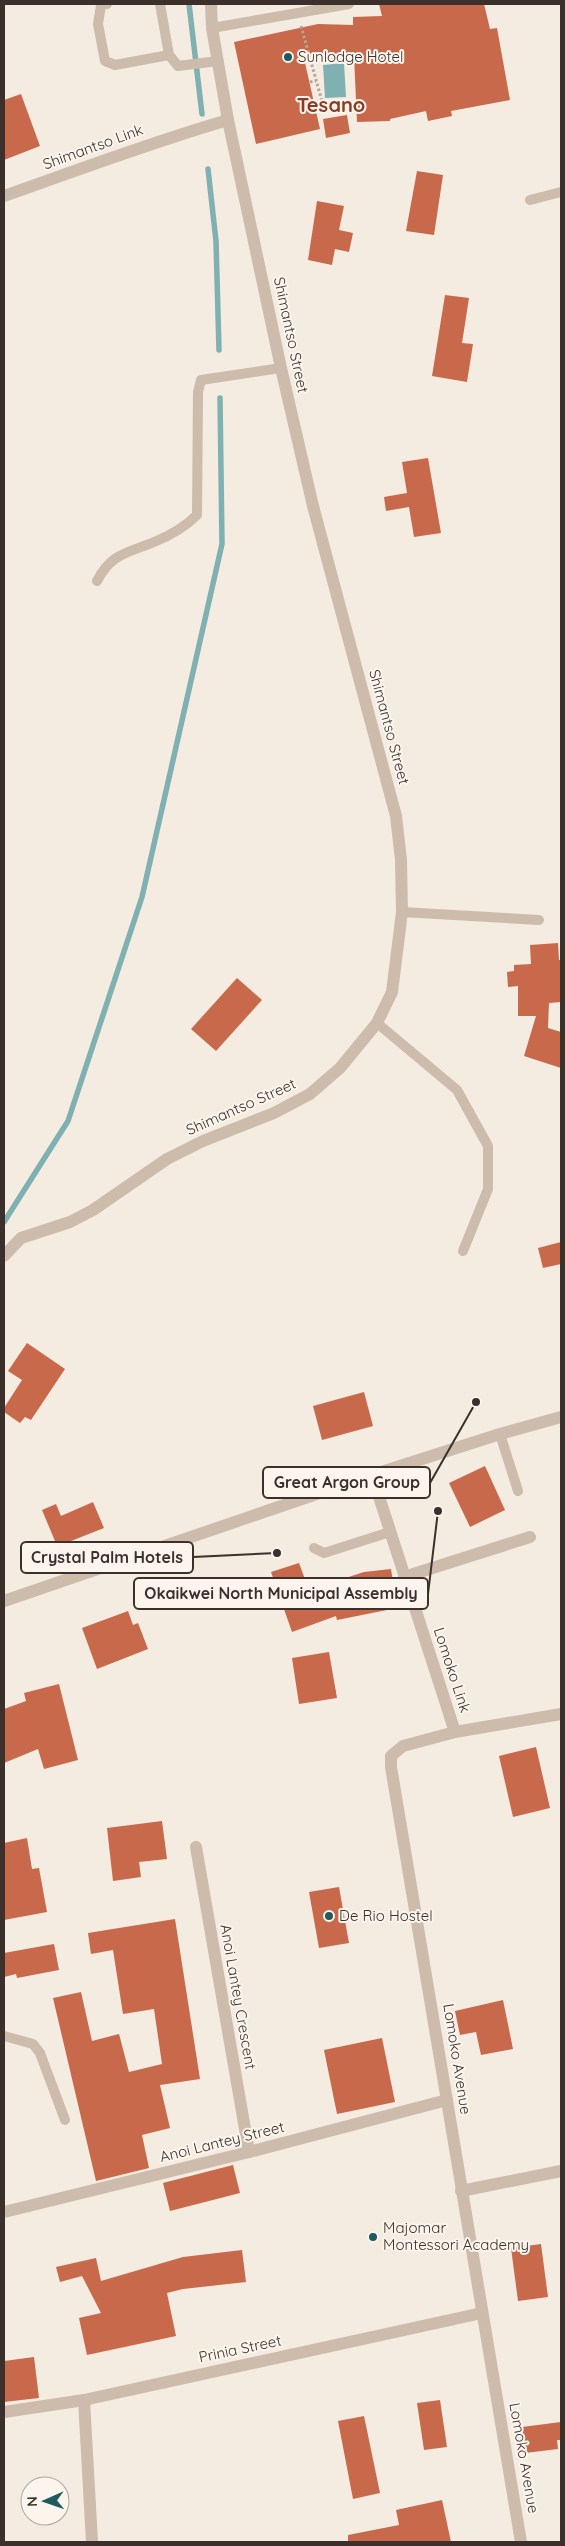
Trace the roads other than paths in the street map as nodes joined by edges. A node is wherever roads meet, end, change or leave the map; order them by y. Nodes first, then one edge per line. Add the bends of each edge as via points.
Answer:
1 (107, 4) edge
2 (160, 4) edge
3 (211, 4) edge
4 (349, 4) edge
5 (212, 28) junction
6 (169, 55) junction
7 (213, 62) junction
8 (228, 120) junction
9 (561, 192) edge
10 (4, 196) edge
11 (530, 200) dead end
12 (281, 368) junction
13 (97, 580) dead end
14 (402, 912) junction
15 (539, 920) dead end
16 (377, 1022) junction
17 (463, 1250) dead end
18 (4, 1256) edge
19 (561, 1417) edge
20 (500, 1434) junction
21 (372, 1476) junction
22 (518, 1491) dead end
23 (390, 1532) junction
24 (530, 1537) dead end
25 (314, 1548) dead end
26 (404, 1577) junction
27 (4, 1601) edge
28 (561, 1714) edge
29 (455, 1732) junction
30 (196, 1848) dead end
31 (4, 2036) edge
32 (448, 2100) junction
33 (65, 2120) dead end
34 (249, 2152) junction
35 (561, 2171) edge
36 (461, 2192) junction
37 (4, 2212) edge
38 (482, 2313) junction
39 (84, 2400) junction
40 (4, 2412) edge
41 (92, 2542) edge
42 (521, 2542) edge

1 - 6 lane via 101,5 98,24 105,60 115,65
2 - 6 lane
3 - 5 street, Shimantso Street
4 - 5 lane
5 - 7 street, Shimantso Street
6 - 7 lane via 178,66
7 - 8 street, Shimantso Street
8 - 10 street, Shimantso Link
8 - 12 street, Shimantso Street
9 - 11 lane
12 - 13 lane via 201,380 198,392 197,515 155,542 118,555
12 - 14 street, Shimantso Street via 313,506 396,816
14 - 15 lane
14 - 16 street, Shimantso Street via 392,992
16 - 17 lane via 457,1090 488,1146 488,1190
16 - 18 street, Shimantso Street via 340,1068 310,1094 167,1159 93,1210 70,1222 21,1238
19 - 20 street
20 - 21 street
20 - 22 lane
21 - 23 street, Lomoko Link
21 - 27 street
23 - 25 lane via 334,1552 324,1553
23 - 26 street, Lomoko Link
24 - 26 street
26 - 29 street, Lomoko Link
28 - 29 street, Lomoko Avenue
29 - 32 street, Lomoko Avenue via 403,1746 391,1756
30 - 34 street, Anoi Lantey Crescent
31 - 33 lane via 33,2044 40,2054
32 - 34 street, Anoi Lantey Street
32 - 36 street, Lomoko Avenue
34 - 37 street, Anoi Lantey Street
35 - 36 street
36 - 38 street, Lomoko Avenue
38 - 39 street, Prinia Street
38 - 42 street, Lomoko Avenue
39 - 40 street, Prinia Street
39 - 41 street

